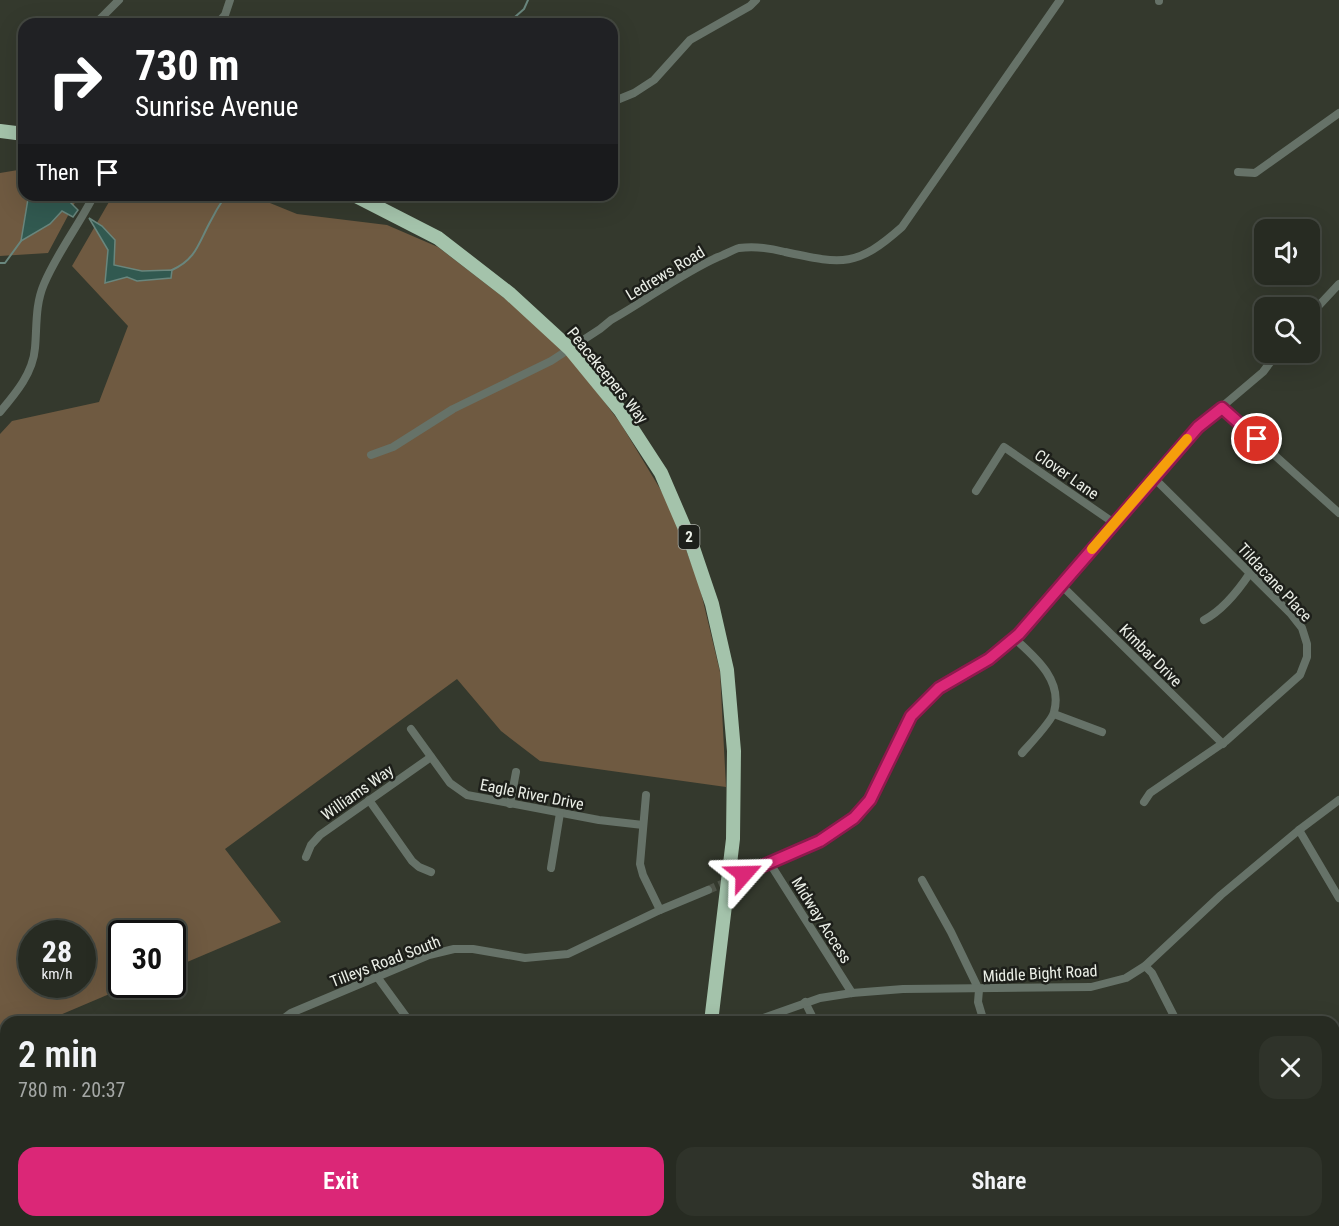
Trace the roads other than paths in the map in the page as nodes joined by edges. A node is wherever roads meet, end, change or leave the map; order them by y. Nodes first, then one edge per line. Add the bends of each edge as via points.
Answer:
1 (119, 0) edge
2 (230, 0) edge
3 (756, 0) edge
4 (1060, 0) edge
5 (101, 18) edge
6 (222, 18) edge
7 (618, 100) edge
8 (1339, 113) edge
9 (0, 131) edge
10 (18, 133) edge
11 (1238, 172) dead end
12 (90, 201) edge
13 (366, 201) edge
14 (1339, 284) edge
15 (1320, 304) edge
16 (1270, 363) edge
17 (1222, 408) junction
18 (0, 412) edge
19 (371, 455) dead end
20 (1153, 477) junction
21 (976, 491) dead end
22 (1339, 513) edge
23 (1114, 524) junction
24 (1250, 573) junction
25 (1061, 585) junction
26 (1204, 620) dead end
27 (1014, 638) junction
28 (1054, 714) junction
29 (411, 729) dead end
30 (1102, 732) dead end
31 (1222, 744) junction
32 (1022, 753) dead end
33 (431, 756) junction
34 (516, 772) dead end
35 (646, 795) dead end
36 (369, 800) junction
37 (1339, 800) edge
38 (1144, 802) dead end
39 (510, 804) junction
40 (560, 813) junction
41 (643, 825) junction
42 (1299, 830) junction
43 (306, 857) dead end
44 (769, 862) junction
45 (550, 868) dead end
46 (431, 872) dead end
47 (744, 874) tunnel mouth
48 (922, 880) dead end
49 (708, 890) tunnel mouth
50 (1339, 898) edge
51 (660, 910) junction
52 (1145, 966) junction
53 (378, 978) junction
54 (979, 990) junction
55 (852, 993) junction
56 (804, 1002) junction
57 (287, 1016) edge
58 (406, 1016) edge
59 (712, 1016) edge
60 (768, 1016) edge
61 (812, 1016) edge
62 (982, 1016) edge
63 (1174, 1016) edge

1 - 5 street
2 - 6 street
3 - 7 street via 690,40 654,80
4 - 19 street, Ledrews Road via 902,227 881,246 864,256 843,261 766,248 738,249 696,267 550,361 453,409 393,447
8 - 11 street via 1255,173
9 - 10 highway
12 - 18 street via 44,285 36,312 32,366
13 - 59 highway, Peacekeepers Way / 2 via 438,238 509,293 570,349 620,410 661,473 693,545 727,670 733,740 733,839
14 - 15 street
16 - 17 street
17 - 20 street via 1198,427
17 - 22 street
20 - 23 street
20 - 24 street, Tildacane Place
21 - 23 street, Clover Lane via 1004,447
23 - 25 street
24 - 26 street
24 - 31 street, Tildacane Place via 1302,628 1307,657 1303,671 1292,684
25 - 27 street
25 - 31 street, Kimbar Drive
27 - 28 street via 1049,674 1055,692
27 - 44 street via 989,659 939,688 911,716 870,800 854,818 820,841
28 - 30 street
28 - 32 street
29 - 33 street, Eagle River Drive
31 - 38 street, Tildacane Place via 1150,793
33 - 36 street, Williams Way
33 - 39 street, Eagle River Drive via 460,791
34 - 39 street
35 - 41 street
36 - 43 street, Williams Way via 316,838
36 - 46 street via 412,861
37 - 42 street, Middle Bight Road
39 - 40 street, Eagle River Drive
40 - 41 street, Eagle River Drive
40 - 45 street
41 - 51 street via 641,869
42 - 50 street
42 - 52 street, Middle Bight Road
44 - 47 street
44 - 55 street, Midway Access
48 - 54 street
49 - 51 street, Tilleys Road South
51 - 53 street, Tilleys Road South via 568,954 525,958 454,949 429,955
52 - 54 street, Middle Bight Road via 1126,978 1091,987
52 - 63 street
53 - 57 street, Tilleys Road South
53 - 58 street
54 - 55 street, Middle Bight Road
54 - 62 street
55 - 56 street, Middle Bight Road
56 - 60 street, Middle Bight Road
56 - 61 street

